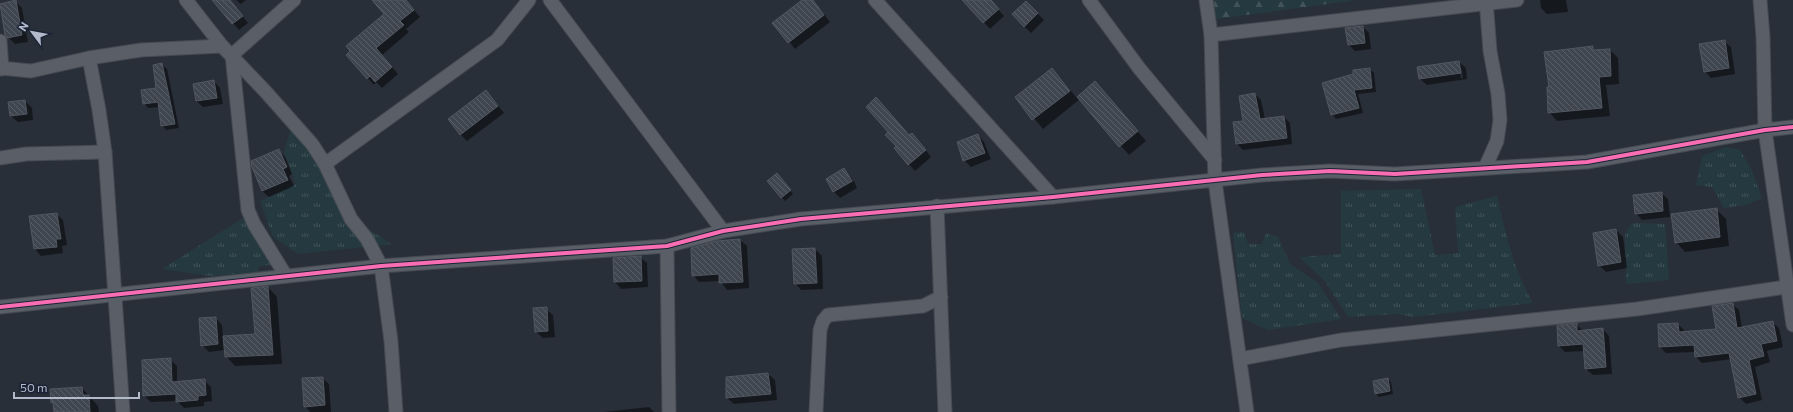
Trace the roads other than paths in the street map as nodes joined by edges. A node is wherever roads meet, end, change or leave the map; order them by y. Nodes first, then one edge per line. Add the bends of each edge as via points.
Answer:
1 (186, 0) edge
2 (294, 0) edge
3 (529, 0) edge
4 (550, 0) edge
5 (875, 0) edge
6 (1089, 0) edge
7 (1206, 0) edge
8 (1517, 0) edge
9 (1760, 0) edge
10 (1486, 2) edge
11 (1211, 35) junction
12 (0, 41) edge
13 (222, 46) junction
14 (232, 55) junction
15 (89, 58) junction
16 (1, 69) edge
17 (1793, 127) edge
18 (1765, 130) junction
19 (105, 152) junction
20 (0, 158) edge
21 (1215, 160) junction
22 (325, 164) junction
23 (1485, 168) junction
24 (1215, 181) junction
25 (1053, 197) junction
26 (937, 206) junction
27 (722, 231) junction
28 (667, 246) junction
29 (381, 266) junction
30 (286, 276) junction
31 (1791, 286) edge
32 (116, 295) junction
33 (941, 297) junction
34 (0, 307) edge
35 (1793, 325) edge
36 (1240, 359) junction
37 (122, 412) edge
38 (396, 412) edge
39 (669, 412) edge
40 (816, 412) edge
41 (946, 412) edge
42 (1247, 412) edge

1 - 13 street
2 - 14 street
3 - 22 street via 497,40
4 - 27 street
5 - 25 street
6 - 21 street via 1139,68
7 - 11 street
8 - 10 street
9 - 18 street
10 - 11 street
10 - 23 street via 1500,120 1497,140
11 - 21 street
12 - 16 street
13 - 14 street
13 - 15 street via 141,50
14 - 22 street via 312,144
14 - 30 street via 248,210
15 - 16 street via 31,71
15 - 19 street
17 - 18 street
18 - 23 street via 1587,162
18 - 31 street
19 - 20 street via 26,154
19 - 32 street
21 - 24 street
22 - 29 street via 351,219 367,239
23 - 24 street via 1395,174 1295,172
24 - 25 street
24 - 36 street
25 - 26 street
26 - 27 street via 801,219
26 - 33 street
27 - 28 street
28 - 29 street
28 - 39 street
29 - 30 street
29 - 38 street via 391,341
30 - 32 street
31 - 35 street
31 - 36 street via 1637,309 1341,340
32 - 34 street
32 - 37 street
33 - 40 street via 923,306 828,315 820,330
33 - 41 street
36 - 42 street

